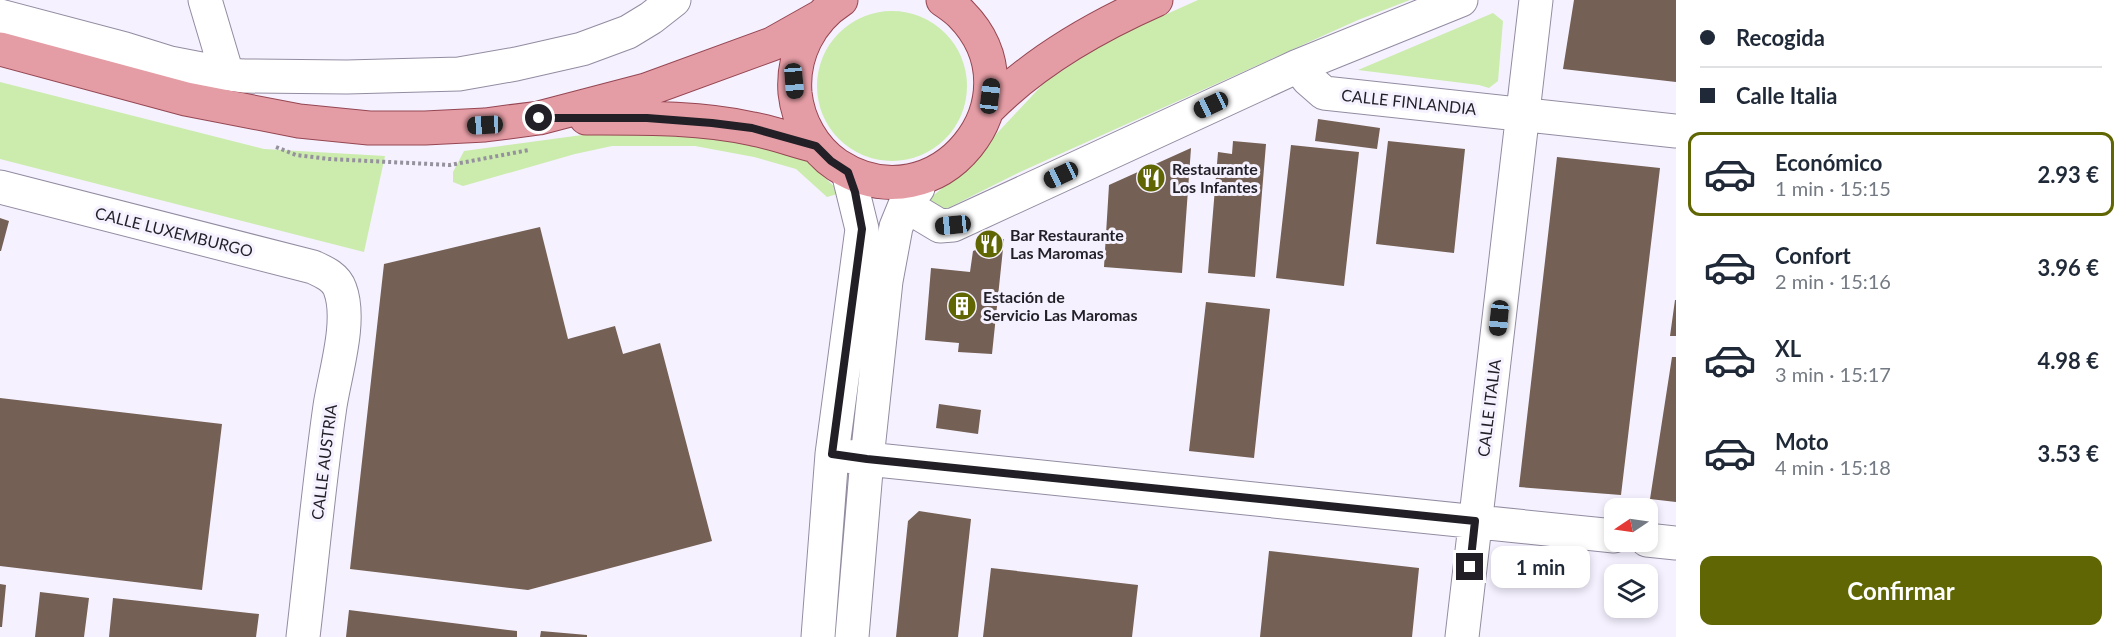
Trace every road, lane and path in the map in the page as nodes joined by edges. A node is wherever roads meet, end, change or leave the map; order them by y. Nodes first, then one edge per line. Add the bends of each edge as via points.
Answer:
1 (205, 0) edge
2 (674, 0) edge
3 (943, 0) edge
4 (1155, 0) edge
5 (1461, 0) edge
6 (1536, 0) edge
7 (831, 9) edge
8 (0, 16) edge
9 (0, 49) edge
10 (1298, 66) junction
11 (227, 74) junction
12 (988, 109) junction
13 (1523, 114) junction
14 (539, 118) junction
15 (1676, 131) edge
16 (816, 146) junction
17 (848, 172) junction
18 (927, 177) junction
19 (0, 188) edge
20 (905, 206) junction
21 (340, 288) joint
22 (832, 454) junction
23 (867, 459) junction
24 (1475, 521) junction
25 (1604, 535) edge
26 (1658, 541) edge
27 (1676, 543) edge
28 (303, 637) edge
29 (818, 637) edge
30 (852, 637) edge
31 (1462, 637) edge

1 - 11 street
2 - 11 street via 628,32 582,49 459,74
3 - 12 main road via 961,13 984,50 991,83
4 - 12 main road via 1062,49
5 - 10 street
6 - 13 street, CALLE ITALIA
7 - 14 main road via 772,44 657,86
7 - 16 main road via 806,36 794,81 796,104
8 - 11 street via 170,63
9 - 14 main road via 186,99 299,121 369,128 425,128
10 - 13 street, CALLE FINLANDIA via 1324,93
10 - 20 street via 953,225 940,226
12 - 18 main road via 965,151
13 - 15 street, CALLE FINLANDIA
13 - 24 street, CALLE ITALIA
14 - 16 main road via 647,118 712,123 752,128
16 - 17 main road
17 - 18 main road via 887,183
17 - 22 street via 862,229
18 - 20 street
19 - 21 street, CALLE LUXEMBURGO via 313,267 330,275
20 - 23 street via 891,251
21 - 28 street, CALLE AUSTRIA via 343,327
22 - 23 street
22 - 29 street
23 - 24 street
23 - 30 street
24 - 25 street
24 - 31 street, CALLE ITALIA
26 - 27 street

